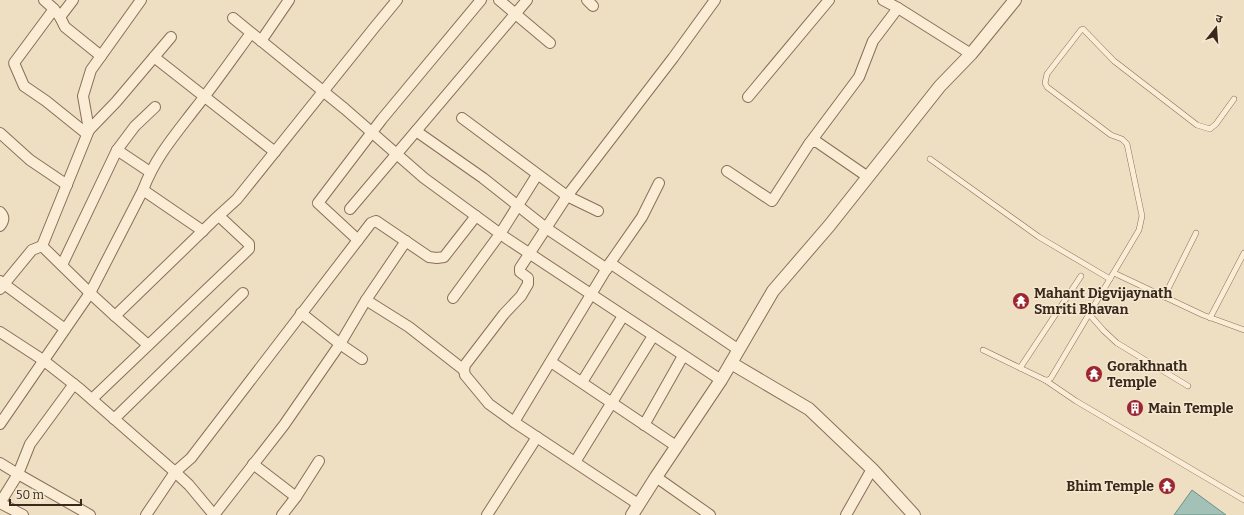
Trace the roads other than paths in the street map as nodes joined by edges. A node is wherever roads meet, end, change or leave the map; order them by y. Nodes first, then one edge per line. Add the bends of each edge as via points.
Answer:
1 (44, 0) edge
2 (73, 0) edge
3 (141, 0) edge
4 (289, 0) edge
5 (397, 0) edge
6 (481, 0) edge
7 (499, 0) edge
8 (527, 0) edge
9 (715, 0) edge
10 (829, 0) edge
11 (883, 0) edge
12 (1015, 0) edge
13 (898, 8) junction
14 (57, 13) junction
15 (515, 14) junction
16 (233, 18) dead end
17 (251, 33) junction
18 (172, 37) dead end
19 (261, 41) junction
20 (550, 43) dead end
21 (971, 54) junction
22 (100, 56) junction
23 (154, 57) junction
24 (323, 91) junction
25 (204, 97) junction
26 (748, 97) dead end
27 (1234, 99) dead end
28 (154, 107) dead end
29 (462, 118) dead end
30 (416, 131) junction
31 (88, 132) junction
32 (0, 133) edge
33 (371, 133) junction
34 (809, 144) junction
35 (117, 150) junction
36 (275, 152) junction
37 (396, 155) junction
38 (930, 159) dead end
39 (728, 171) dead end
40 (150, 172) junction
41 (538, 175) junction
42 (868, 177) junction
43 (659, 183) dead end
44 (67, 185) junction
45 (143, 190) junction
46 (567, 196) junction
47 (518, 205) junction
48 (350, 209) dead end
49 (598, 211) dead end
50 (0, 212) edge
51 (219, 216) junction
52 (476, 216) junction
53 (0, 226) edge
54 (546, 228) junction
55 (203, 231) junction
56 (1196, 233) dead end
57 (500, 234) junction
58 (358, 240) junction
59 (406, 241) junction
60 (42, 246) junction
61 (1244, 253) edge
62 (529, 254) junction
63 (62, 265) junction
64 (608, 266) junction
65 (1114, 273) junction
66 (1081, 276) dead end
67 (1110, 279) junction
68 (1, 285) edge
69 (90, 293) junction
70 (243, 293) dead end
71 (592, 295) junction
72 (1164, 297) junction
73 (453, 298) dead end
74 (366, 300) junction
75 (301, 313) junction
76 (1089, 314) junction
77 (115, 316) junction
78 (623, 316) junction
79 (1210, 318) junction
80 (66, 329) junction
81 (1244, 330) edge
82 (0, 333) edge
83 (653, 336) junction
84 (340, 344) junction
85 (148, 345) junction
86 (739, 350) junction
87 (983, 350) dead end
88 (683, 356) junction
89 (362, 359) dead end
90 (43, 360) junction
91 (551, 362) junction
92 (731, 363) junction
93 (1020, 368) junction
94 (464, 370) junction
95 (721, 380) junction
96 (1045, 380) junction
97 (582, 382) junction
98 (74, 384) junction
99 (1188, 386) dead end
100 (92, 399) junction
101 (612, 402) junction
102 (114, 419) junction
103 (514, 422) junction
104 (0, 424) edge
105 (644, 425) junction
106 (537, 437) junction
107 (676, 446) junction
108 (320, 461) dead end
109 (575, 462) junction
110 (0, 463) edge
111 (253, 464) junction
112 (872, 469) junction
113 (175, 472) junction
114 (18, 474) junction
115 (656, 477) junction
116 (296, 497) junction
117 (1244, 500) edge
118 (0, 503) edge
119 (635, 510) edge
120 (23, 515) edge
121 (90, 515) edge
122 (146, 515) edge
123 (214, 515) edge
124 (282, 515) edge
125 (487, 515) edge
126 (710, 515) edge
127 (846, 515) edge
128 (914, 515) edge

1 - 14 street
2 - 14 street
3 - 22 street
4 - 19 street
5 - 24 street
6 - 33 street
7 - 15 street
8 - 15 street
9 - 46 street
10 - 26 street
11 - 13 street
12 - 21 street
13 - 21 street
13 - 34 street via 873,41 859,77
14 - 22 street via 65,27
14 - 31 street via 14,63 24,86
15 - 20 street
15 - 30 street
16 - 17 street
17 - 19 street
17 - 25 street
18 - 23 street
19 - 24 street
21 - 42 street via 940,86
22 - 31 street via 91,70 83,96
23 - 25 street
23 - 31 street
24 - 33 street
24 - 36 street
25 - 36 street
25 - 40 street via 170,140
27 - 65 lane via 1210,129 1197,125 1114,61 1083,29 1047,74 1047,87 1110,135 1122,139 1127,144 1142,216 1139,230
28 - 35 street via 135,126
29 - 41 street
30 - 37 street
30 - 47 street
31 - 44 street
32 - 44 street via 30,160
33 - 37 street
33 - 58 street via 318,203
34 - 39 street via 772,201
34 - 42 street via 817,142
35 - 40 street
35 - 63 street
36 - 51 street via 237,199
37 - 48 street
37 - 52 street
38 - 67 lane via 1039,237
40 - 45 street
41 - 46 street
41 - 47 street
42 - 86 street via 773,292
43 - 64 street via 642,217
44 - 60 street
45 - 55 street
45 - 69 street
46 - 49 street
46 - 54 street
47 - 54 street
47 - 57 street
50 - 53 street via 4,219
51 - 55 street
51 - 85 street via 249,244 249,249
52 - 57 street
52 - 59 street via 444,256 429,257
54 - 62 street
54 - 64 street
55 - 77 street
56 - 72 lane
57 - 62 street
57 - 73 street
58 - 59 street via 371,223 376,221
58 - 75 street
59 - 74 street
60 - 63 street
60 - 68 street via 32,250
61 - 79 lane
62 - 71 street
62 - 94 street via 520,268 528,278 528,284
63 - 69 street
64 - 71 street
64 - 86 street
65 - 67 lane
65 - 72 lane
66 - 93 lane
67 - 76 lane
68 - 80 street
69 - 77 street
69 - 80 street
70 - 102 street
71 - 78 street
71 - 91 street
72 - 79 lane
74 - 84 street
74 - 94 street via 409,327
75 - 84 street
75 - 113 street via 191,458
76 - 96 lane via 1051,378
76 - 99 lane via 1117,343
77 - 85 street
78 - 83 street
78 - 97 street
79 - 81 lane
80 - 90 street
82 - 90 street
83 - 88 street
83 - 101 street
84 - 89 street
84 - 111 street via 284,425
85 - 100 street
86 - 92 street
87 - 93 lane
88 - 95 street
88 - 105 street
90 - 98 street
90 - 104 street
91 - 97 street
91 - 103 street
92 - 95 street
92 - 112 street via 809,409
93 - 96 lane
94 - 103 street via 465,375 489,404
95 - 107 street
96 - 117 lane
97 - 101 street
98 - 100 street
98 - 114 street via 30,444
100 - 102 street
101 - 105 street
101 - 109 street
102 - 113 street
103 - 106 street
105 - 107 street
106 - 109 street
106 - 125 street
107 - 115 street
108 - 116 street
109 - 119 street
110 - 114 street
111 - 116 street
111 - 123 street
112 - 127 street
112 - 128 street
113 - 122 street
113 - 123 street
114 - 118 street
114 - 121 street
115 - 119 street
115 - 126 street
116 - 124 street
118 - 120 street

